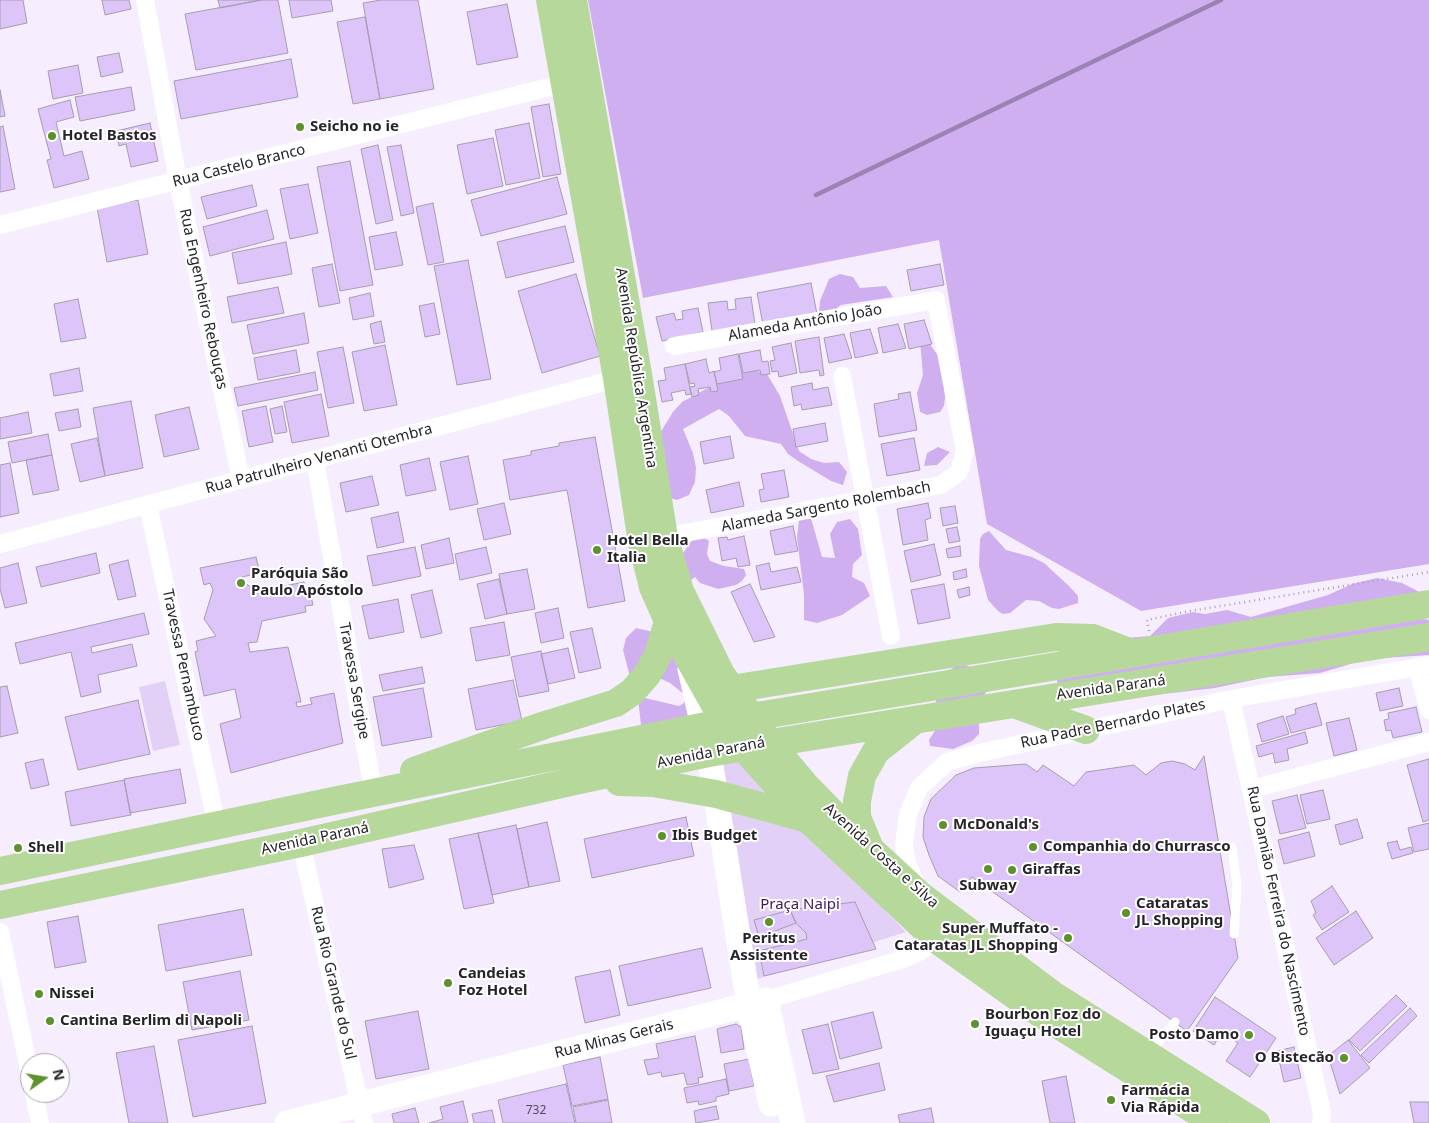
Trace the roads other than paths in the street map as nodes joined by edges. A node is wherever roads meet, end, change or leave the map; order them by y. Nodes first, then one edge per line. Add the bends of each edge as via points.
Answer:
1 (145, 0) edge
2 (550, 0) edge
3 (573, 0) edge
4 (565, 83) junction
5 (178, 181) junction
6 (0, 225) edge
7 (936, 300) joint
8 (674, 346) dead end
9 (628, 376) junction
10 (842, 376) dead end
11 (315, 460) junction
12 (241, 480) junction
13 (866, 499) junction
14 (148, 505) junction
15 (664, 537) junction
16 (0, 544) edge
17 (1429, 604) edge
18 (668, 621) junction
19 (891, 636) dead end
20 (1429, 637) edge
21 (1141, 651) junction
22 (1423, 666) edge
23 (731, 689) junction
24 (1231, 699) junction
25 (1010, 703) junction
26 (1429, 710) edge
27 (918, 718) junction
28 (722, 730) junction
29 (1086, 730) junction
30 (1429, 742) edge
31 (756, 744) junction
32 (579, 780) junction
33 (372, 784) junction
34 (1252, 789) junction
35 (716, 794) junction
36 (333, 801) junction
37 (808, 819) junction
38 (217, 826) junction
39 (301, 843) junction
40 (1232, 848) dead end
41 (870, 850) junction
42 (0, 871) edge
43 (921, 896) junction
44 (0, 905) edge
45 (0, 932) edge
46 (1234, 934) dead end
47 (936, 939) junction
48 (757, 1002) junction
49 (1175, 1022) dead end
50 (26, 1053) edge
51 (1148, 1055) junction
52 (36, 1103) edge
53 (362, 1114) edge
54 (40, 1123) edge
55 (287, 1123) edge
56 (776, 1123) edge
57 (793, 1123) edge
58 (1215, 1123) edge
59 (1256, 1123) edge
60 (1321, 1123) edge

1 - 5 street, Rua Engenheiro Rebouças
2 - 4 main road, Avenida República Argentina
3 - 9 main road, Avenida República Argentina
4 - 5 street, Rua Castelo Branco
4 - 9 main road, Avenida República Argentina
5 - 6 street, Rua Castelo Branco
5 - 12 street, Rua Engenheiro Rebouças
7 - 8 street, Alameda Antônio João
7 - 13 street, Alameda Sargento Rolembach via 965,451 959,472 941,485
9 - 11 street, Rua Patrulheiro Venanti Otembra
9 - 15 main road, Avenida República Argentina
9 - 18 main road, Avenida República Argentina via 642,543 653,587
10 - 13 street
11 - 12 street, Rua Patrulheiro Venanti Otembra
11 - 33 street, Travessa Sergipe
12 - 14 street, Rua Patrulheiro Venanti Otembra
13 - 15 street, Alameda Sargento Rolembach
13 - 19 street
14 - 16 street, Rua Patrulheiro Venanti Otembra
14 - 38 street, Travessa Pernambuco
15 - 23 main road, Avenida República Argentina via 680,591
17 - 21 main road, Avenida Paraná
18 - 28 main road, Avenida República Argentina
18 - 33 main road via 658,655 647,675 632,692 616,703
20 - 25 main road, Avenida Paraná
21 - 23 main road via 1094,638 1056,638
21 - 28 main road, Avenida Paraná
22 - 24 street, Rua Padre Bernardo Plates
22 - 26 street
23 - 28 main road, Avenida República Argentina
24 - 29 street, Rua Padre Bernardo Plates
24 - 34 street, Rua Damião Ferreira do Nascimento
25 - 27 main road, Avenida Paraná
25 - 29 main road
27 - 31 main road, Avenida Paraná
27 - 41 main road via 876,751 862,776 857,817
28 - 31 main road, Avenida Costa e Silva
28 - 31 main road, Avenida Paraná
28 - 32 main road, Avenida Paraná
28 - 35 main road, Avenida República Argentina
28 - 36 main road, Avenida Paraná
29 - 43 street, Rua Padre Bernardo Plates via 979,752 947,762 919,788 908,814 904,845 907,864
30 - 34 street
31 - 37 main road, Avenida Costa e Silva
31 - 41 main road, Avenida Costa e Silva via 805,785
32 - 35 main road via 653,783
32 - 39 main road, Avenida Paraná
33 - 36 main road
34 - 60 street, Rua Damião Ferreira do Nascimento via 1322,1113
35 - 37 main road
35 - 48 main road, Avenida República Argentina
36 - 38 main road, Avenida Paraná
37 - 47 main road, Avenida Costa e Silva
38 - 42 main road, Avenida Paraná
39 - 44 main road, Avenida Paraná
39 - 53 street, Rua Rio Grande do Sul
40 - 46 lane via 1237,885
41 - 43 main road, Avenida Costa e Silva
43 - 51 main road, Avenida Costa e Silva via 1053,995
45 - 50 street
47 - 48 street, Rua Minas Gerais via 902,959
47 - 58 main road, Avenida Costa e Silva via 1044,1016
48 - 53 main road, Rua Minas Gerais
48 - 56 main road, Avenida República Argentina
48 - 57 main road, Avenida República Argentina
49 - 51 lane
51 - 59 main road, Avenida Costa e Silva
52 - 54 street
53 - 55 main road, Rua Minas Gerais

